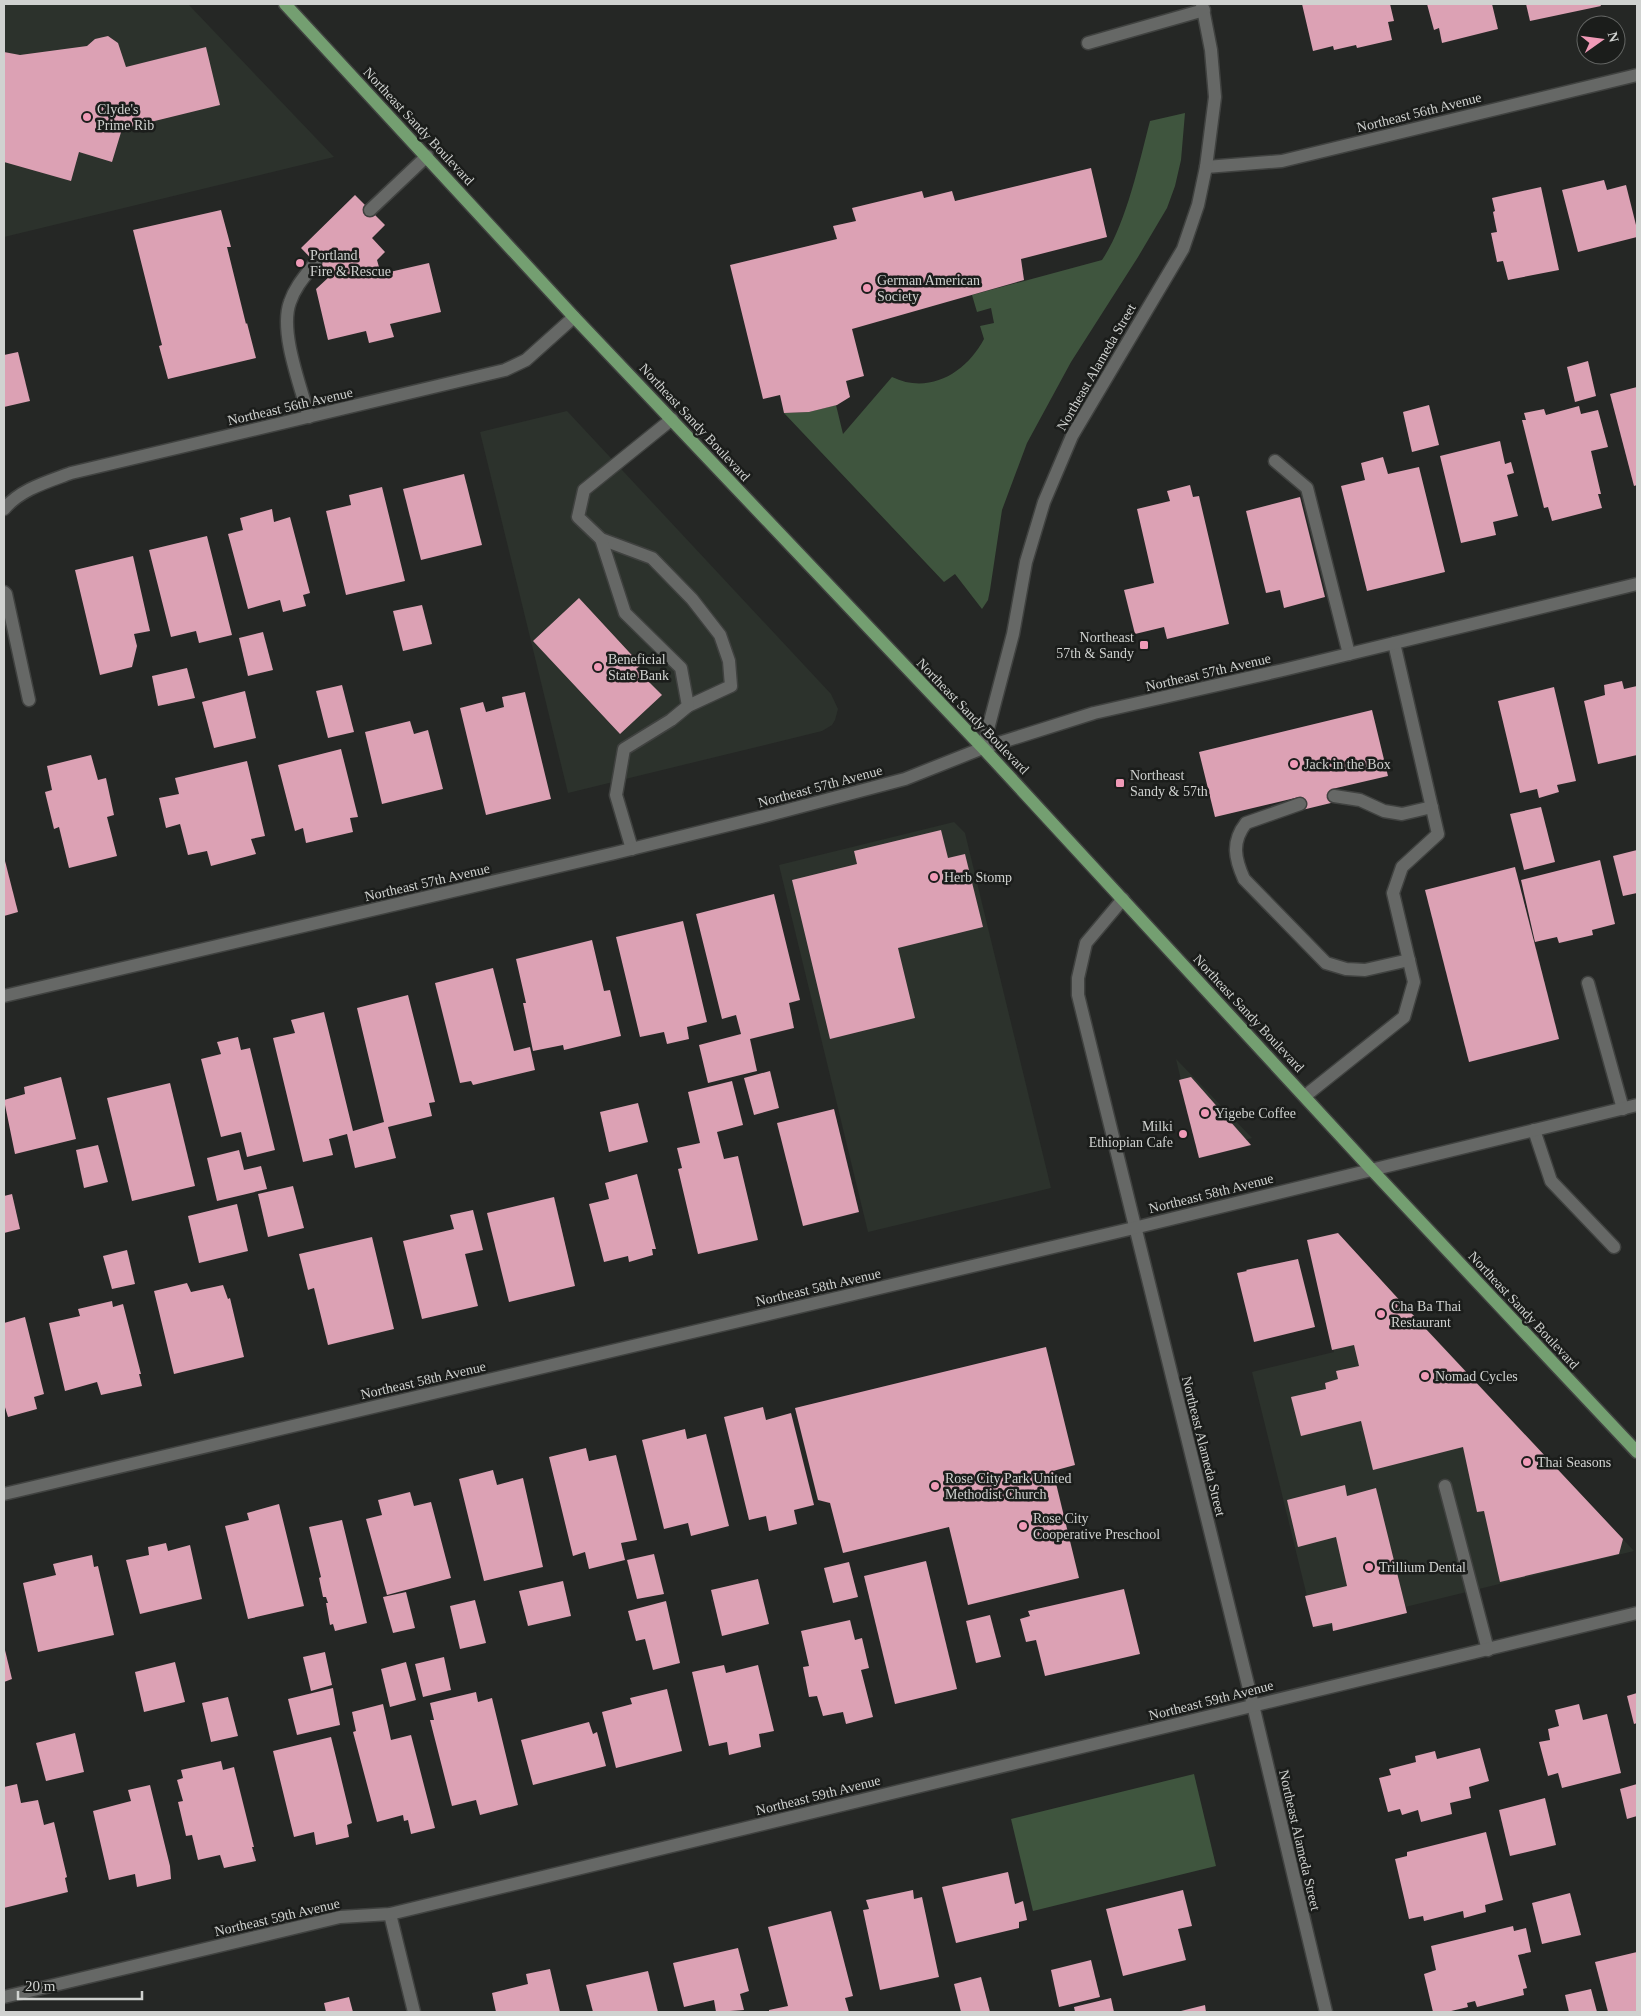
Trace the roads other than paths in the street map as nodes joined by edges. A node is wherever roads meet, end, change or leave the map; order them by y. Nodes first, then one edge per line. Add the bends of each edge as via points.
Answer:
1 (285, 4) edge
2 (1203, 7) edge
3 (1088, 43) dead end
4 (1637, 75) edge
5 (427, 156) junction
6 (1206, 167) junction
7 (370, 210) dead end
8 (315, 263) dead end
9 (574, 317) junction
10 (308, 417) junction
11 (672, 419) junction
12 (1274, 461) dead end
13 (4, 509) edge
14 (601, 539) junction
15 (1637, 584) edge
16 (4, 592) edge
17 (1394, 643) junction
18 (1349, 654) junction
19 (29, 700) dead end
20 (688, 706) junction
21 (983, 748) junction
22 (1334, 796) dead end
23 (1300, 804) dead end
24 (1432, 807) junction
25 (632, 849) junction
26 (1123, 899) junction
27 (1409, 960) junction
28 (1588, 983) dead end
29 (4, 996) edge
30 (1305, 1096) junction
31 (1637, 1105) edge
32 (1623, 1109) junction
33 (1534, 1130) junction
34 (1372, 1170) junction
35 (1134, 1228) junction
36 (1614, 1247) dead end
37 (1637, 1452) edge
38 (1446, 1486) dead end
39 (4, 1494) edge
40 (1637, 1613) edge
41 (1488, 1650) junction
42 (1253, 1705) junction
43 (390, 1914) junction
44 (4, 1997) edge
45 (414, 2012) edge
46 (1326, 2012) edge

1 - 5 main road, Northeast Sandy Boulevard
2 - 3 street
2 - 6 street, Northeast Alameda Street via 1215,97
4 - 6 street, Northeast 56th Avenue via 1282,161
5 - 7 street
5 - 9 main road, Northeast Sandy Boulevard
6 - 21 street, Northeast Alameda Street via 1198,205 1182,249 1072,436 1044,502 1026,562 1013,634
8 - 10 street via 289,304 286,327
9 - 10 street, Northeast 56th Avenue via 516,366
9 - 11 main road, Northeast Sandy Boulevard
10 - 13 street, Northeast 56th Avenue via 71,473 21,494
11 - 14 street via 584,490 578,517
11 - 21 main road, Northeast Sandy Boulevard
12 - 18 street via 1307,488
14 - 20 street via 625,613 681,668
14 - 20 street via 652,558 692,598 720,635 729,661 731,686
15 - 17 street, Northeast 57th Avenue
16 - 19 street
17 - 18 street, Northeast 57th Avenue
17 - 24 street
18 - 21 street, Northeast 57th Avenue via 1094,713
20 - 25 street via 624,749 616,795
21 - 25 street, Northeast 57th Avenue via 905,779
21 - 26 main road, Northeast Sandy Boulevard
22 - 24 street via 1360,800 1384,811 1402,814
23 - 27 street via 1246,824 1240,831 1236,846 1237,862 1244,879 1326,963 1365,970
24 - 27 street via 1438,834 1402,867 1393,894
25 - 29 street, Northeast 57th Avenue
26 - 30 main road, Northeast Sandy Boulevard
26 - 35 street, Northeast Alameda Street via 1086,943 1078,994
27 - 30 street via 1414,982 1404,1017
28 - 32 street
30 - 34 main road, Northeast Sandy Boulevard
31 - 32 street, Northeast 58th Avenue
32 - 33 street, Northeast 58th Avenue
33 - 34 street, Northeast 58th Avenue
33 - 36 street via 1551,1181
34 - 35 street, Northeast 58th Avenue
34 - 37 main road, Northeast Sandy Boulevard
35 - 39 street, Northeast 58th Avenue
35 - 42 street, Northeast Alameda Street
38 - 41 street
40 - 41 street, Northeast 59th Avenue
41 - 42 street, Northeast 59th Avenue
42 - 43 street, Northeast 59th Avenue
42 - 46 street, Northeast Alameda Street
43 - 44 street, Northeast 59th Avenue via 340,1917
43 - 45 street

